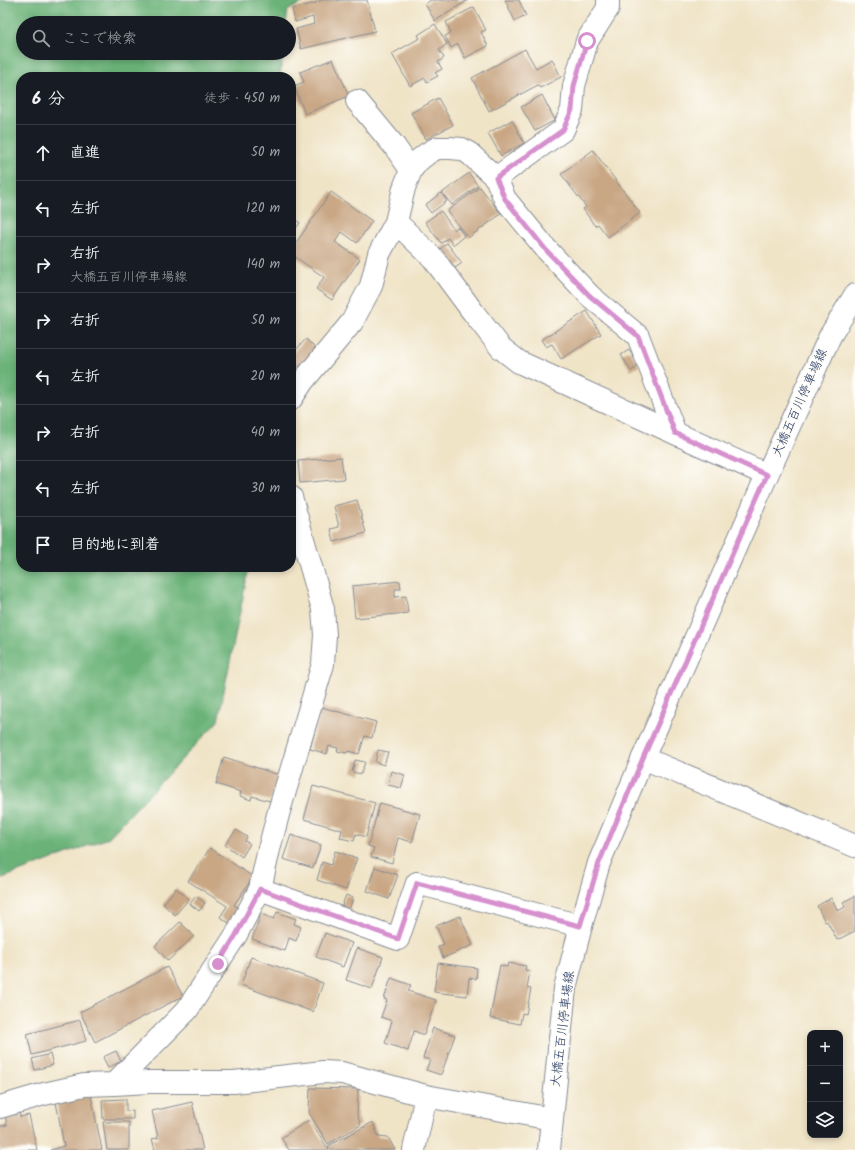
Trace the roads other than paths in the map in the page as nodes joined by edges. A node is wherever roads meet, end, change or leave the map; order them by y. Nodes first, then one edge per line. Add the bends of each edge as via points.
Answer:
1 (608, 0) edge
2 (357, 101) dead end
3 (411, 170) junction
4 (496, 178) junction
5 (396, 222) junction
6 (855, 295) edge
7 (297, 377) edge
8 (675, 433) junction
9 (767, 475) junction
10 (296, 514) edge
11 (643, 758) junction
12 (855, 846) edge
13 (260, 889) junction
14 (580, 926) junction
15 (114, 1084) junction
16 (426, 1096) junction
17 (0, 1107) edge
18 (552, 1119) junction
19 (414, 1150) edge
20 (549, 1150) edge

1 - 4 street via 608,8 587,41 574,86 572,110 563,130
2 - 3 street
3 - 4 street via 419,160 437,148 462,149
3 - 5 street
4 - 8 street via 505,199 546,250 590,296 638,336
5 - 7 street via 379,254 371,286 352,322
5 - 8 street via 433,258 501,348 519,362
6 - 9 street, 大橋五百川停車場線 via 830,336
8 - 9 street
9 - 11 street, 大橋五百川停車場線
10 - 13 street via 323,609 323,664 279,812
11 - 12 street
11 - 14 street, 大橋五百川停車場線 via 599,863
13 - 14 street via 398,939 417,883
13 - 15 street via 236,935 187,1010
14 - 18 street, 大橋五百川停車場線 via 565,988
15 - 16 street via 234,1082 342,1072
15 - 17 street via 84,1085
16 - 18 street
16 - 19 street
18 - 20 street, 大橋五百川停車場線

